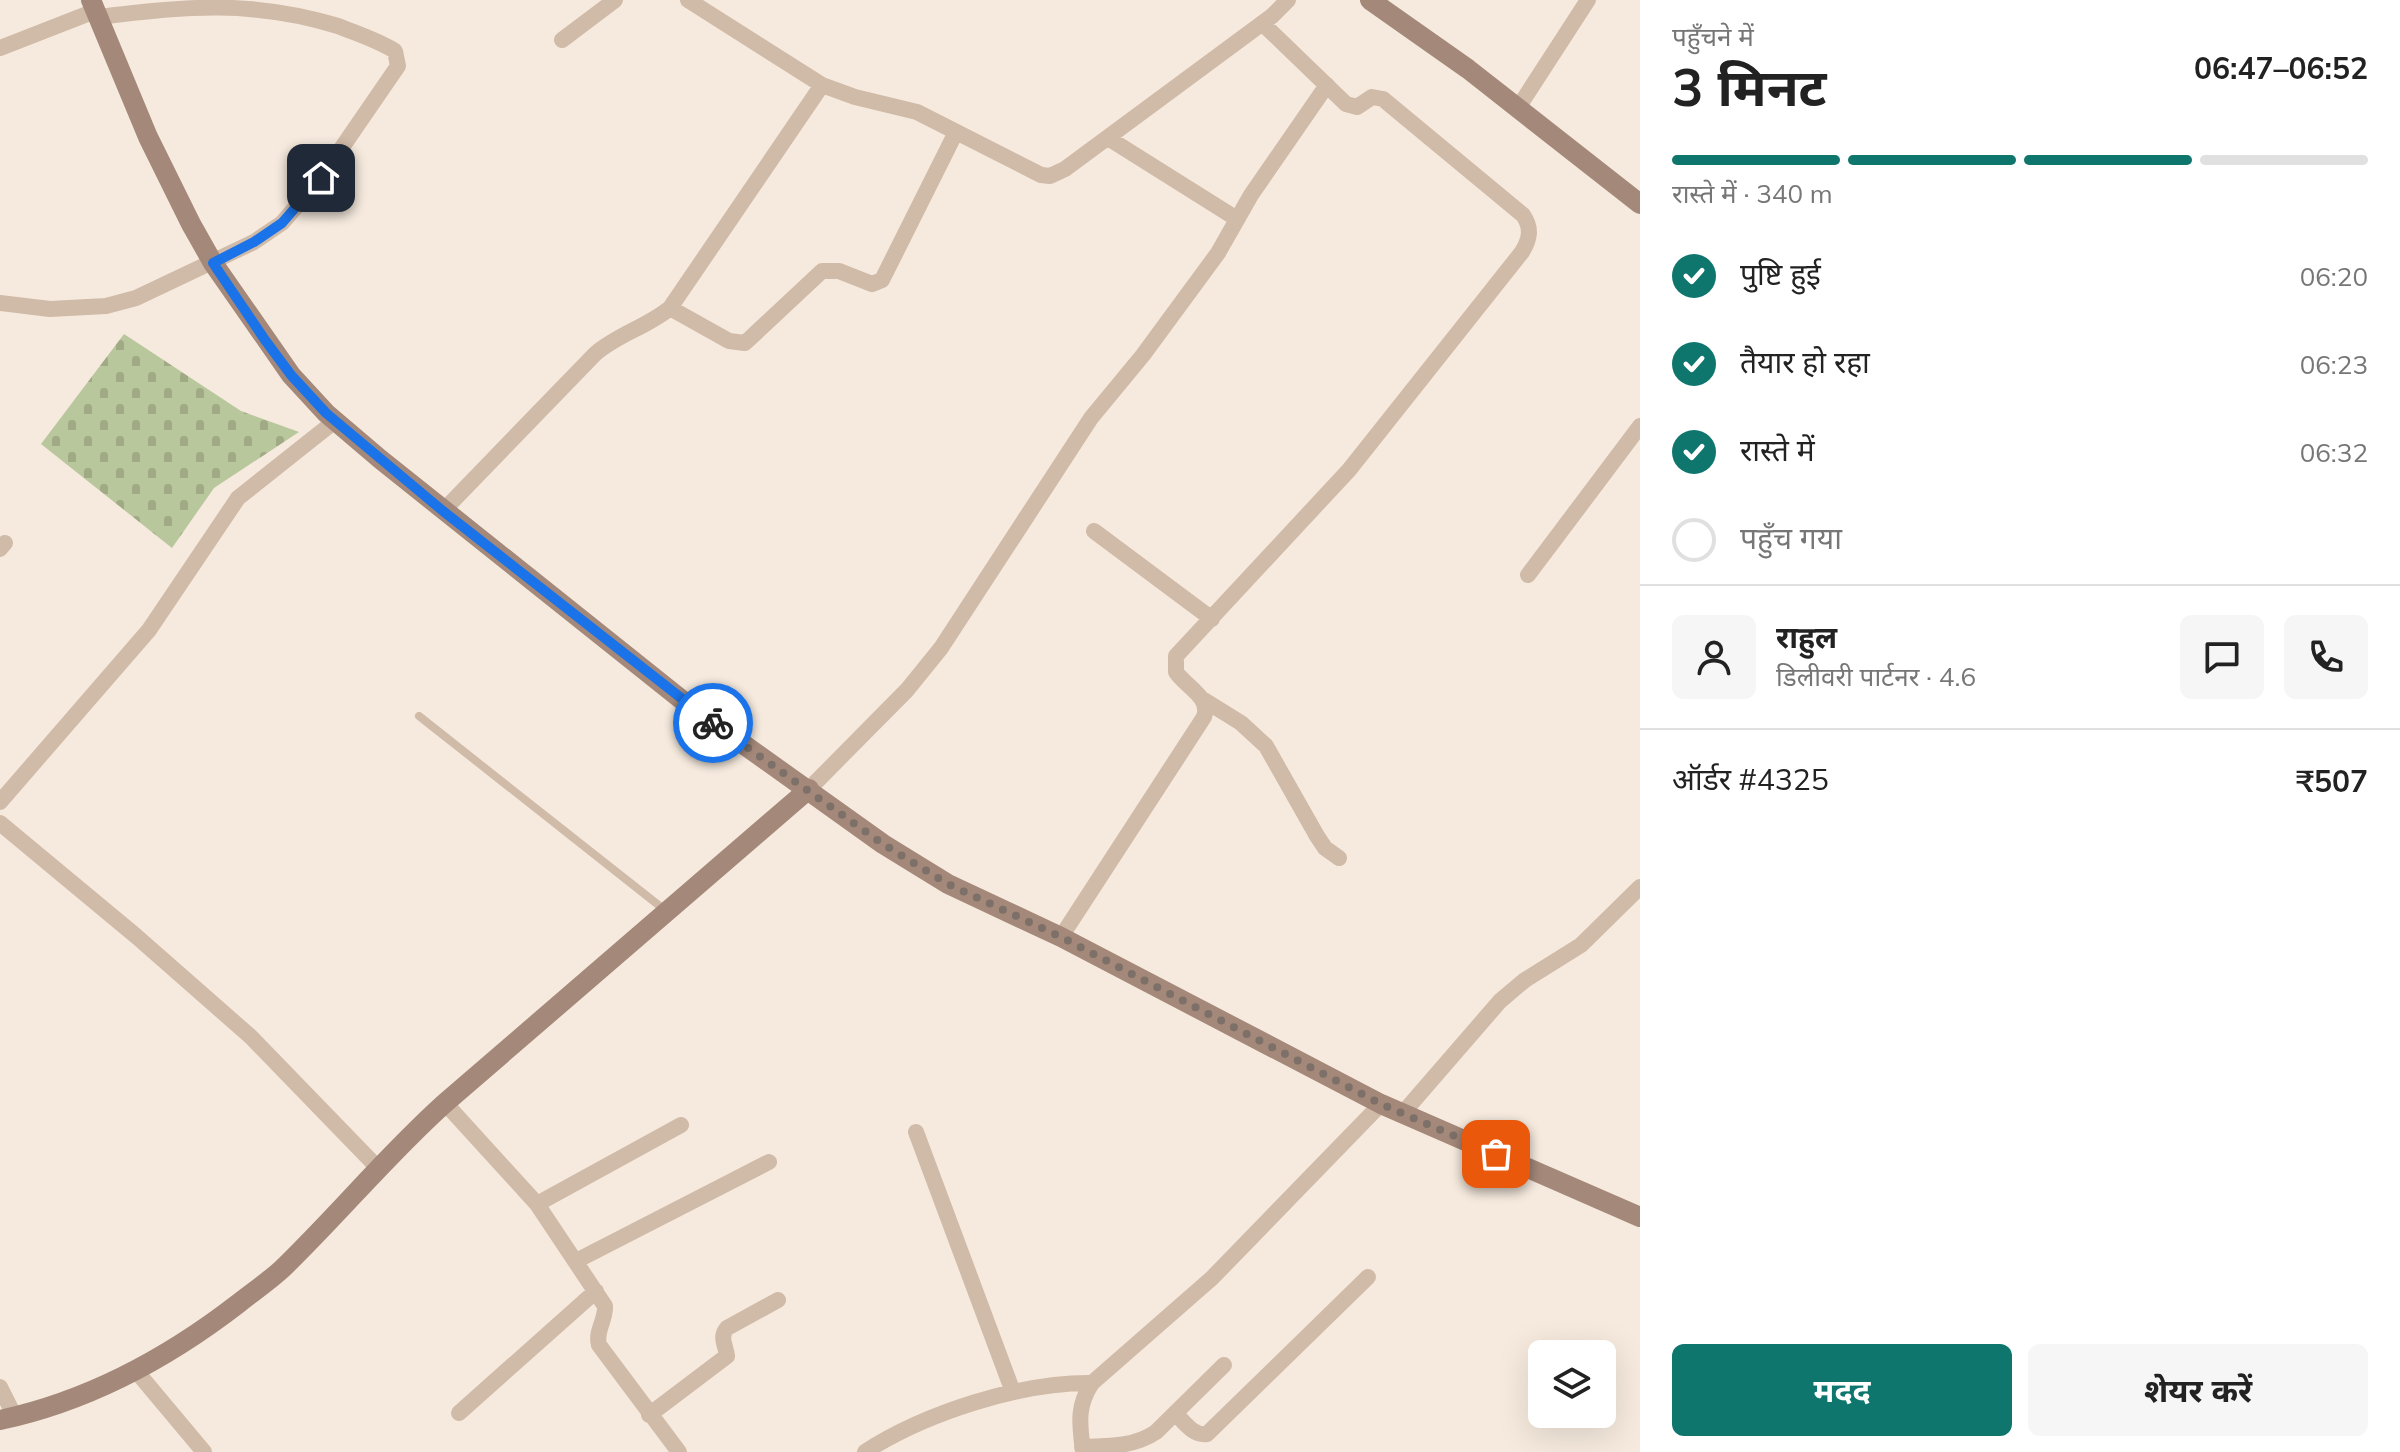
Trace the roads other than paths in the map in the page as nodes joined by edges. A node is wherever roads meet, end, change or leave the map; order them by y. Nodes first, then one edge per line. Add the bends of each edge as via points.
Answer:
1 (615, 0) edge
2 (688, 0) edge
3 (1288, 0) edge
4 (1370, 0) edge
5 (1588, 0) edge
6 (95, 9) edge
7 (1262, 23) junction
8 (562, 40) dead end
9 (0, 48) edge
10 (822, 85) junction
11 (1327, 85) junction
12 (1518, 108) junction
13 (956, 132) junction
14 (1108, 138) junction
15 (1640, 204) edge
16 (1237, 219) junction
17 (213, 263) junction
18 (2, 307) edge
19 (670, 308) junction
20 (335, 421) junction
21 (1640, 426) edge
22 (443, 511) junction
23 (1094, 531) dead end
24 (1528, 575) dead end
25 (1212, 619) junction
26 (1204, 700) junction
27 (419, 716) dead end
28 (809, 789) junction
29 (0, 802) edge
30 (0, 823) edge
31 (1339, 858) dead end
32 (1640, 887) edge
33 (666, 911) junction
34 (1061, 937) junction
35 (445, 1103) junction
36 (1381, 1104) junction
37 (1403, 1113) junction
38 (681, 1125) dead end
39 (916, 1132) dead end
40 (769, 1162) dead end
41 (378, 1168) junction
42 (537, 1204) junction
43 (1640, 1217) edge
44 (576, 1261) junction
45 (1368, 1277) dead end
46 (596, 1291) junction
47 (778, 1300) dead end
48 (1224, 1365) dead end
49 (137, 1372) junction
50 (1092, 1383) junction
51 (0, 1387) edge
52 (1013, 1392) junction
53 (459, 1413) dead end
54 (1175, 1413) junction
55 (649, 1415) junction
56 (7, 1418) edge
57 (1083, 1450) edge
58 (204, 1452) edge
59 (679, 1452) edge
60 (865, 1452) edge

1 - 8 street
2 - 10 street
3 - 7 street
4 - 12 street
5 - 12 street
6 - 9 street
6 - 17 street via 166,176
6 - 17 street via 257,7 313,17 395,51 398,66 392,77 302,200 282,223
7 - 11 street
7 - 14 street
10 - 13 street via 917,112
10 - 19 street
11 - 16 street
11 - 25 street via 1352,107 1372,97 1383,99 1523,215 1530,233 1522,252 1373,443
12 - 15 street
13 - 14 street via 1050,176
13 - 19 street via 882,280 872,284 839,271 822,271 745,343 729,341
14 - 16 street
16 - 28 street via 1143,355 1091,418 941,648
17 - 18 street via 106,306
17 - 20 street via 291,375
19 - 22 street via 595,354
20 - 22 street
20 - 29 street via 238,498 149,630
21 - 24 street
22 - 28 street via 687,704
23 - 25 street
25 - 26 street via 1174,664 1180,678
26 - 31 street via 1266,746 1317,836
26 - 34 street via 1204,717
27 - 33 lane
28 - 33 street
28 - 34 street via 918,866
30 - 41 street via 251,1037
32 - 37 street via 1588,939 1500,1001
33 - 35 street
34 - 36 street
35 - 41 street
35 - 42 street
36 - 37 street
36 - 50 street via 1212,1278
37 - 43 street
38 - 42 street
39 - 52 street
40 - 44 street
41 - 49 street via 280,1271 190,1340
42 - 44 street
44 - 46 street
45 - 54 street via 1207,1434 1193,1431
46 - 53 street
46 - 55 street via 606,1314 599,1345
47 - 55 street via 727,1328 727,1356
48 - 54 street
49 - 56 street
49 - 58 street
50 - 52 street
50 - 57 street via 1080,1405
51 - 56 street
52 - 60 street via 904,1430
54 - 57 street via 1146,1439
55 - 59 street

